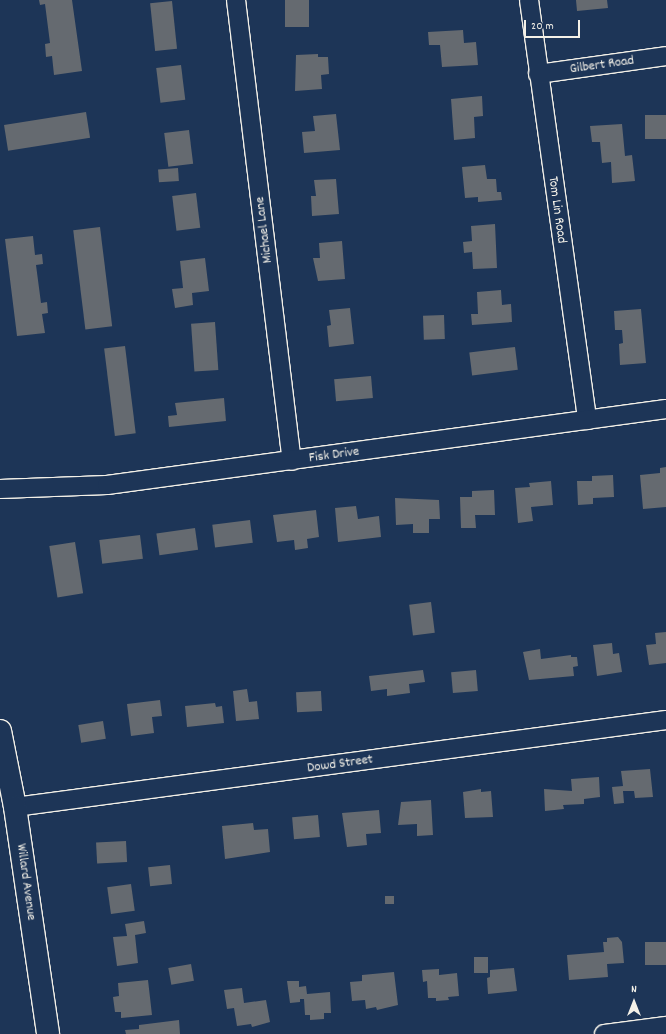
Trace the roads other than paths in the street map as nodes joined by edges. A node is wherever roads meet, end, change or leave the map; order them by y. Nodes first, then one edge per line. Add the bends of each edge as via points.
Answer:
1 (236, 0) edge
2 (529, 0) edge
3 (666, 56) edge
4 (538, 74) junction
5 (666, 410) edge
6 (587, 420) junction
7 (292, 461) junction
8 (0, 489) edge
9 (666, 720) edge
10 (0, 731) edge
11 (15, 807) junction
12 (666, 1026) edge
13 (48, 1034) edge
14 (604, 1034) edge

1 - 7 street, Michael Lane
2 - 4 street, Tom Lin Road
3 - 4 street, Gilbert Road
4 - 6 street, Tom Lin Road
5 - 6 street, Fisk Drive
6 - 7 street, Fisk Drive
7 - 8 street, Fisk Drive via 107,485
9 - 11 street, Dowd Street
10 - 11 main road, Willard Avenue
11 - 13 main road, Willard Avenue
12 - 14 street

